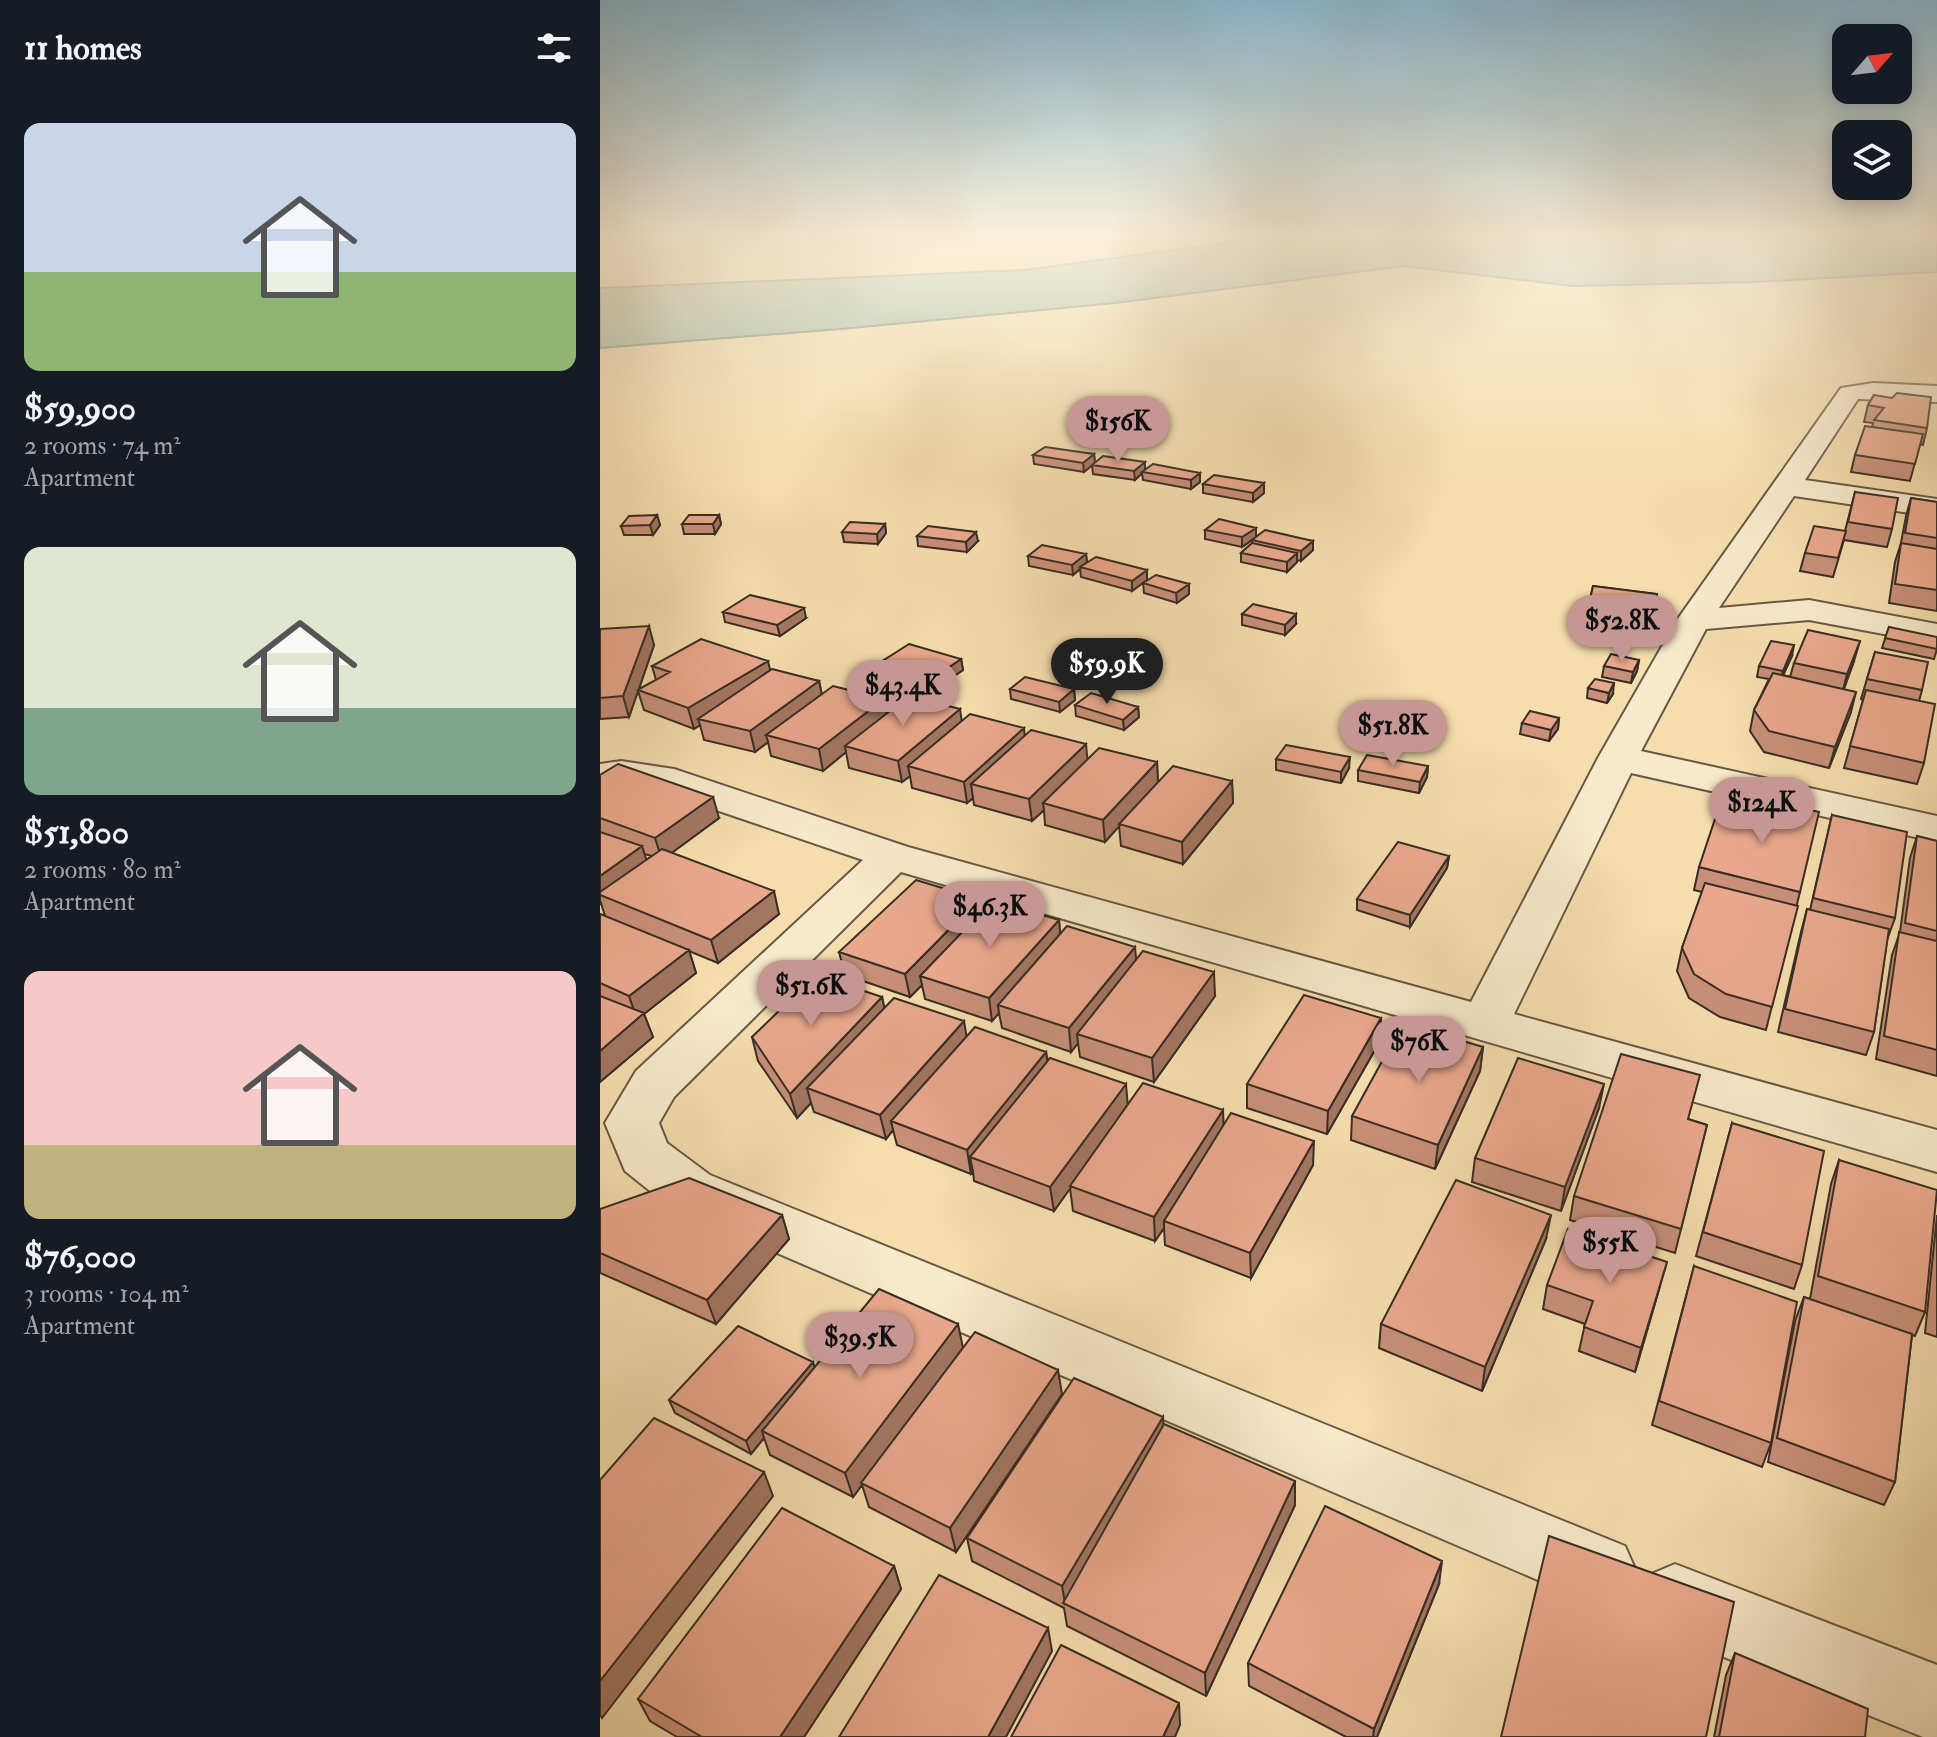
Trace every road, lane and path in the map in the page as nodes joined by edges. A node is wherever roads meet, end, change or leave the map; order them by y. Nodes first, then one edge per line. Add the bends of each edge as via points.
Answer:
1 (1937, 394) edge
2 (1788, 486) junction
3 (1937, 508) edge
4 (1694, 620) junction
5 (1937, 634) edge
6 (1618, 758) junction
7 (600, 776) edge
8 (1937, 829) edge
9 (893, 856) junction
10 (1485, 1022) junction
11 (616, 1132) edge
12 (1937, 1151) edge
13 (1937, 1704) edge

1 - 2 street via 1850,393
2 - 3 street
2 - 4 street
4 - 5 street via 1809,610
4 - 6 street
6 - 8 street
6 - 10 street
7 - 9 street via 660,778
9 - 10 street
9 - 11 street via 655,1084
10 - 12 street
11 - 13 street via 690,1191 1502,1533

